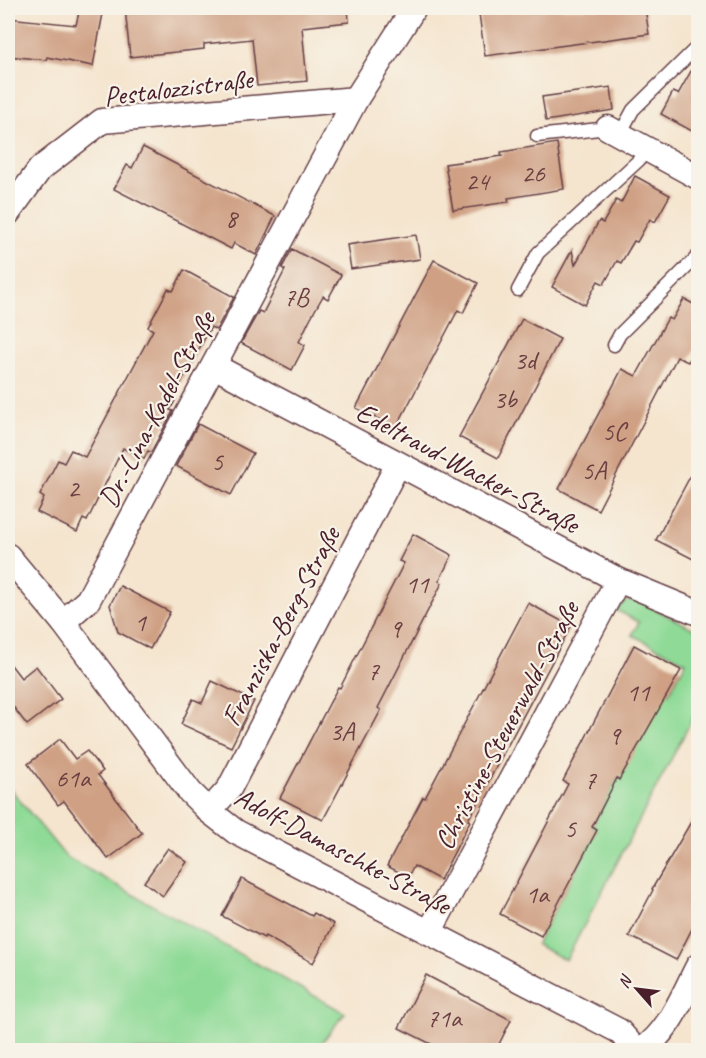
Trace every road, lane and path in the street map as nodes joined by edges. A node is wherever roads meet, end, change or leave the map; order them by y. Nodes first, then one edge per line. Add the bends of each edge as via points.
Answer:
1 (414, 8) edge
2 (699, 46) edge
3 (356, 99) junction
4 (614, 131) junction
5 (537, 136) dead end
6 (647, 149) junction
7 (699, 177) edge
8 (8, 213) edge
9 (699, 256) edge
10 (518, 291) dead end
11 (614, 345) dead end
12 (214, 366) junction
13 (398, 464) junction
14 (8, 556) edge
15 (618, 580) junction
16 (699, 613) edge
17 (63, 622) junction
18 (209, 812) junction
19 (430, 931) junction
20 (699, 966) edge
21 (636, 1050) edge
22 (642, 1050) edge

1 - 3 street
2 - 4 lane
3 - 8 street, Pestalozzistraße via 102,122 40,169
3 - 12 street, Dr.-Lina-Kadel-Straße
4 - 5 lane
4 - 6 street
6 - 7 street
6 - 10 lane via 538,253
9 - 11 lane via 620,334
12 - 13 street, Edeltraud-Wacker-Straße
12 - 17 street, Dr.-Lina-Kadel-Straße via 88,600
13 - 15 street, Edeltraud-Wacker-Straße
13 - 18 street, Franziska-Berg-Straße via 229,789
14 - 17 street, Adolf-Damaschke-Straße
15 - 16 street, Edeltraud-Wacker-Straße
15 - 19 street, Christine-Steuerwald-Straße
17 - 18 street, Adolf-Damaschke-Straße
18 - 19 street, Adolf-Damaschke-Straße via 236,832
19 - 21 street, Adolf-Damaschke-Straße via 619,1031
20 - 22 street via 669,1022 652,1044

